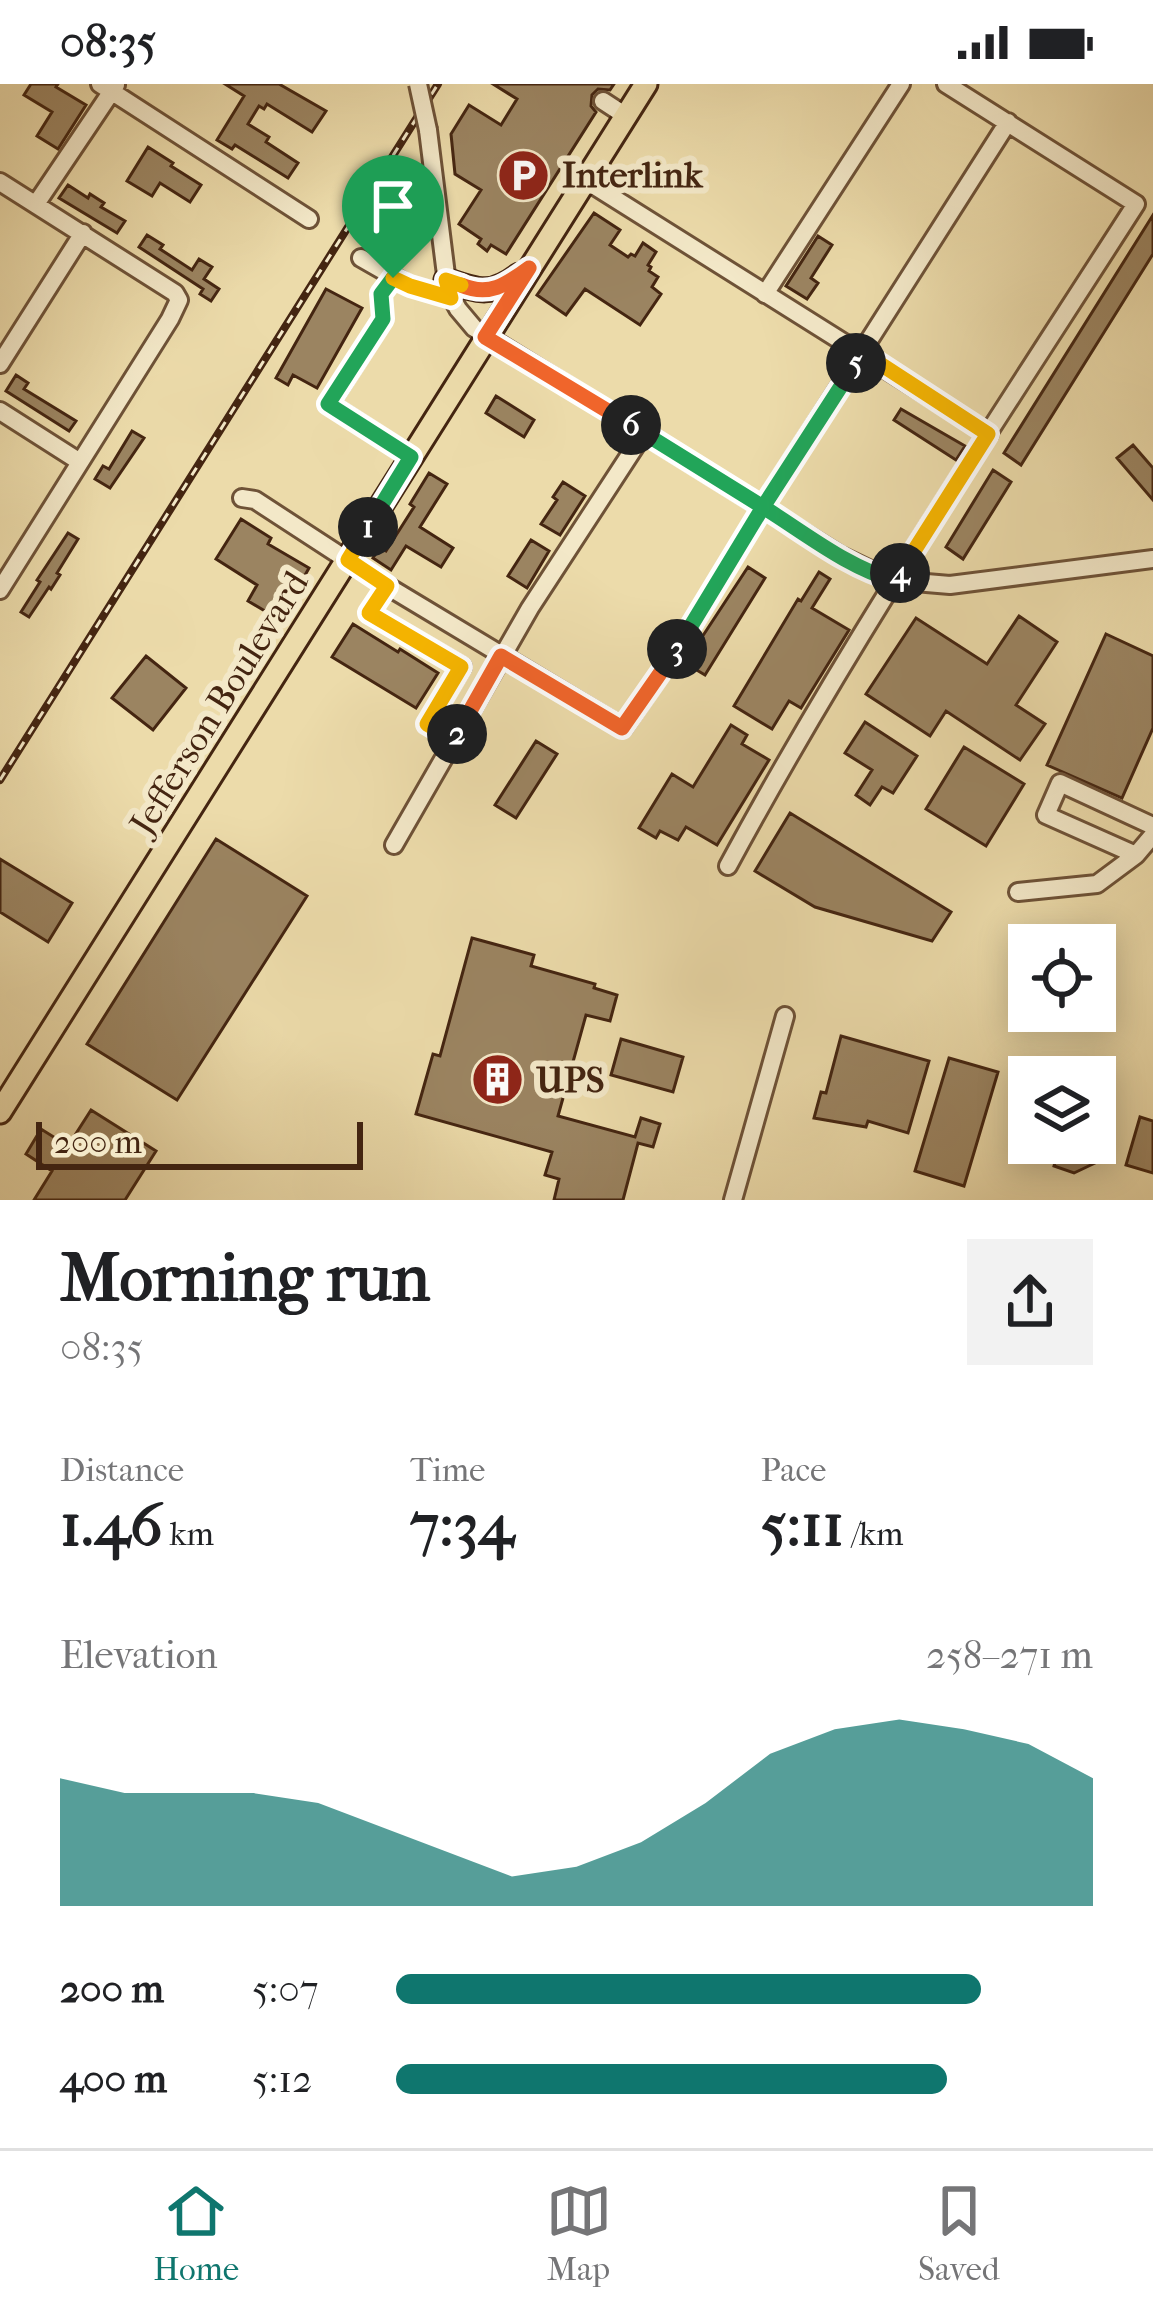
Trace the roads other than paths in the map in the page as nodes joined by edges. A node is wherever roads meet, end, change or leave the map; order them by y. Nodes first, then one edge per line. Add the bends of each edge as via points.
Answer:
1 (418, 84) edge
2 (646, 84) edge
3 (901, 84) edge
4 (946, 84) edge
5 (109, 86) edge
6 (603, 101) dead end
7 (626, 116) junction
8 (1008, 122) junction
9 (585, 180) junction
10 (0, 182) edge
11 (36, 204) junction
12 (309, 219) dead end
13 (83, 233) junction
14 (361, 257) dead end
15 (529, 268) junction
16 (393, 278) junction
17 (448, 289) junction
18 (765, 294) junction
19 (485, 337) junction
20 (862, 352) junction
21 (0, 364) edge
22 (0, 411) edge
23 (644, 433) junction
24 (988, 434) junction
25 (411, 457) junction
26 (80, 462) junction
27 (242, 499) dead end
28 (763, 507) junction
29 (0, 553) edge
30 (1153, 559) edge
31 (348, 560) junction
32 (16, 563) junction
33 (896, 581) junction
34 (387, 586) junction
35 (0, 590) edge
36 (501, 656) junction
37 (454, 740) junction
38 (1108, 805) junction
39 (1153, 831) edge
40 (1094, 836) junction
41 (394, 844) dead end
42 (1136, 855) junction
43 (728, 866) dead end
44 (1018, 892) dead end
45 (785, 1016) dead end
46 (0, 1112) edge
47 (733, 1200) edge

1 - 17 street, bridge
2 - 7 main road, Jefferson Boulevard
3 - 18 street
4 - 8 street
5 - 11 street
5 - 12 street
6 - 7 street
7 - 9 main road, Jefferson Boulevard
8 - 20 street
8 - 24 street via 1136,204
9 - 15 main road, Jefferson Boulevard
9 - 18 street
10 - 11 street
11 - 13 street
13 - 21 street
13 - 26 street via 179,301
14 - 16 street
15 - 17 main road via 494,290
15 - 19 main road, Jefferson Boulevard
16 - 17 street
16 - 25 street via 381,294 383,319 328,404
17 - 19 street
18 - 20 street
19 - 23 street
19 - 25 main road, Jefferson Boulevard
20 - 24 street
20 - 28 street
22 - 26 street
23 - 28 street
23 - 36 street
24 - 33 street
25 - 31 main road, Jefferson Boulevard
26 - 32 street
27 - 31 street
28 - 33 street
28 - 36 street via 622,728
29 - 32 street
30 - 33 street via 950,585
31 - 34 street
31 - 46 main road, Jefferson Boulevard
32 - 35 street
33 - 43 street
34 - 36 street
34 - 37 street via 369,613 461,667 427,724
36 - 37 street
37 - 41 street
38 - 39 street
38 - 40 street
38 - 40 street via 1060,783 1046,815
39 - 42 street
40 - 42 street
42 - 44 street via 1096,884
45 - 47 street

